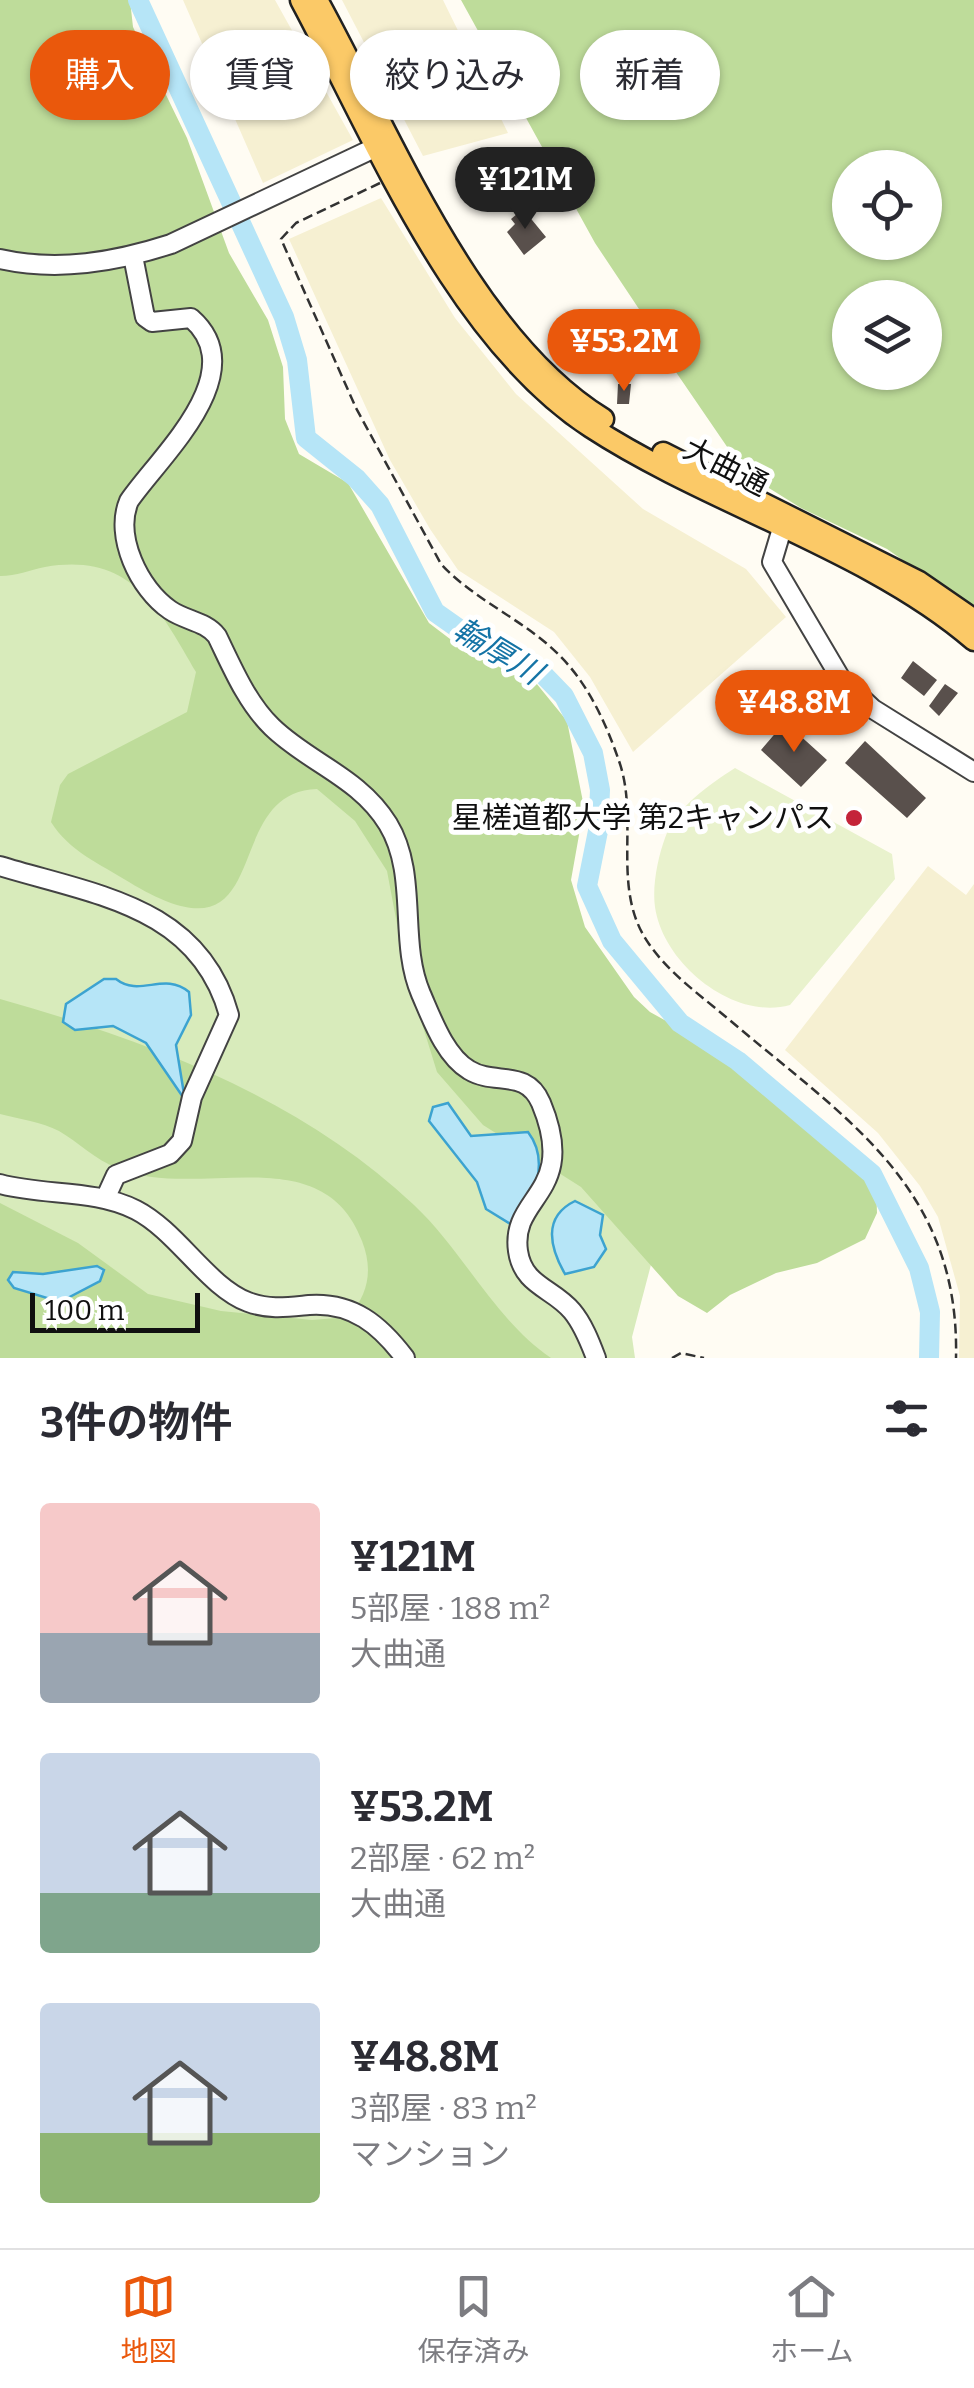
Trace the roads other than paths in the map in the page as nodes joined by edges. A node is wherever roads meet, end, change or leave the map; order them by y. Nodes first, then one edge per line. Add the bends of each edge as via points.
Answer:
1 (301, 0) edge
2 (317, 0) edge
3 (385, 142) junction
4 (133, 256) junction
5 (0, 258) edge
6 (783, 522) junction
7 (974, 620) edge
8 (974, 640) edge
9 (974, 772) edge
10 (0, 866) edge
11 (0, 1184) edge
12 (105, 1199) junction
13 (405, 1358) edge
14 (596, 1358) edge

1 - 3 main road, 大曲通
2 - 3 main road, 大曲通
3 - 4 street
3 - 6 main road, 大曲通 via 476,290 547,373 598,416
3 - 6 main road, 大曲通 via 394,174 466,299 534,383 590,426 680,479
4 - 5 street via 67,266
4 - 14 street via 145,317 191,318 210,342 210,367 204,401 186,432 129,501 124,541 161,603 218,636 270,726 357,788 390,827 407,888 416,981 436,1026 468,1070 518,1080 540,1102 554,1165 522,1221 520,1260 536,1286 575,1314
6 - 7 main road, 大曲通 via 919,582
6 - 8 main road, 大曲通 via 910,594
6 - 9 street via 772,562 841,679 873,708
10 - 12 street via 171,926 194,944 224,994 230,1016 192,1097 182,1141 170,1154 116,1175
11 - 12 street
12 - 13 street via 137,1210 244,1301 278,1308 322,1304 356,1313 383,1329

